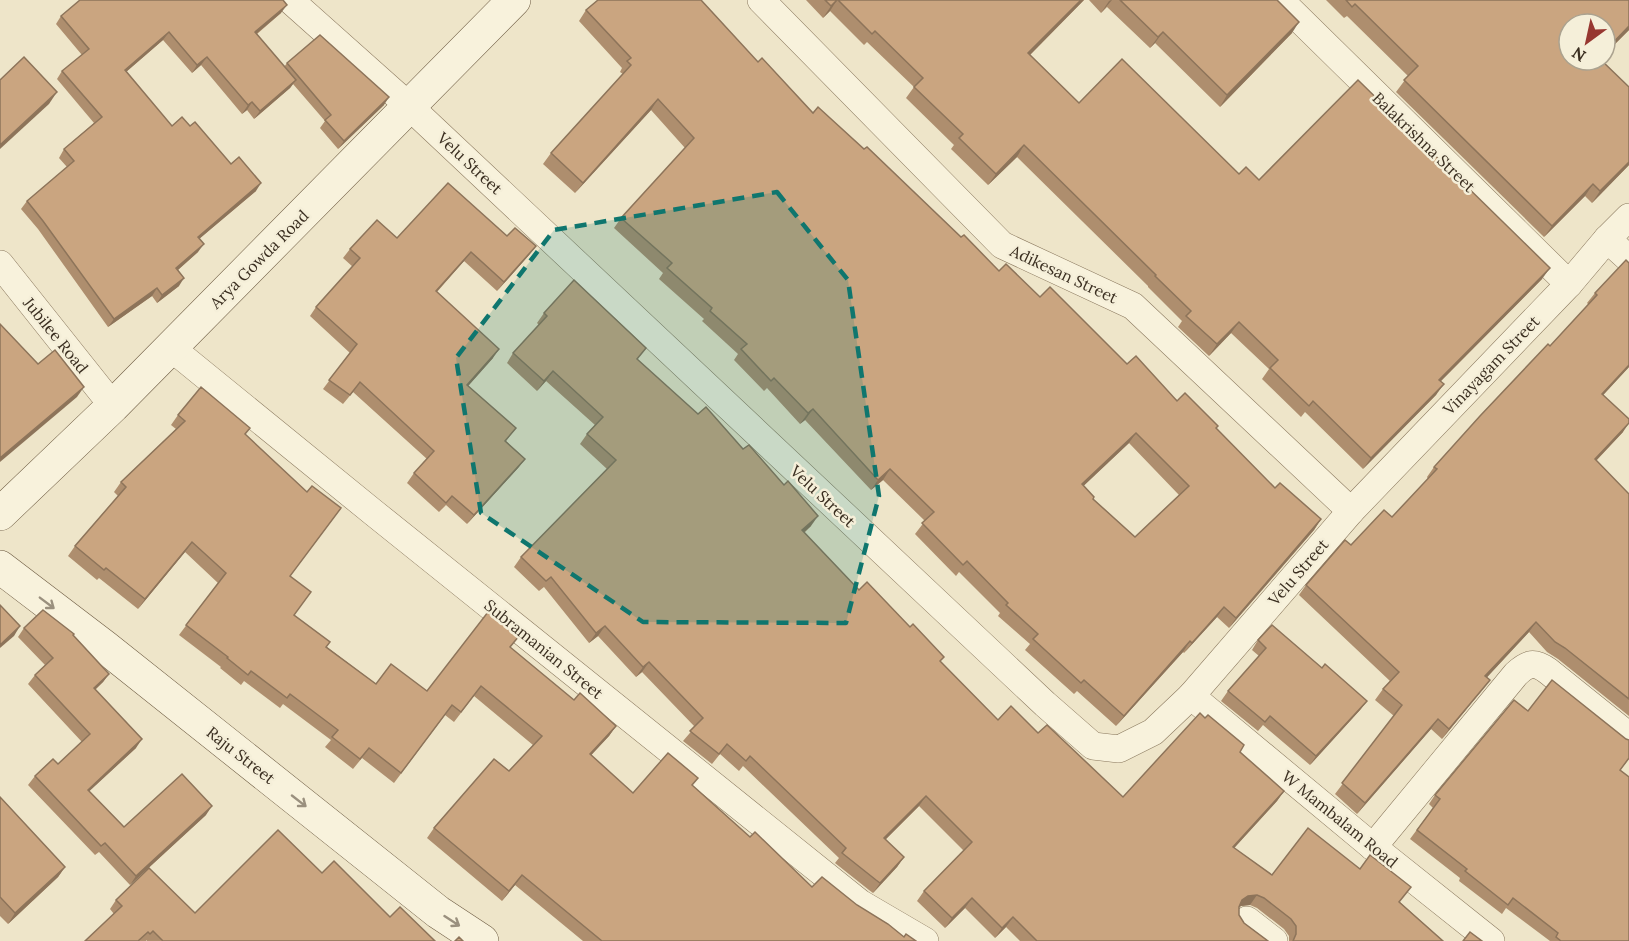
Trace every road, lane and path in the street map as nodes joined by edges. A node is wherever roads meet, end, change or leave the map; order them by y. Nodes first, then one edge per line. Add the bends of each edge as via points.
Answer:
1 (290, 0) edge
2 (514, 0) edge
3 (761, 0) edge
4 (1280, 0) edge
5 (410, 107) junction
6 (1629, 217) edge
7 (1607, 239) junction
8 (1629, 259) edge
9 (0, 264) edge
10 (1569, 284) junction
11 (170, 347) junction
12 (113, 406) junction
13 (1351, 511) junction
14 (0, 514) edge
15 (0, 567) edge
16 (1191, 696) junction
17 (1629, 736) edge
18 (1373, 847) junction
19 (1247, 920) dead end
20 (483, 941) edge
21 (925, 941) edge
22 (1274, 941) edge
23 (1491, 941) edge

1 - 5 street, Velu Street
2 - 5 main road, Arya Gowda Road
3 - 13 street, Adikesan Street via 1002,245 1133,306
4 - 10 street, Balakrishna Street
5 - 11 main road, Arya Gowda Road
5 - 16 street, Velu Street via 1093,746 1119,749 1153,732
6 - 7 street, Vinayagam Street
7 - 8 street
7 - 10 street, Vinayagam Street
9 - 12 street, Jubilee Road
10 - 13 street, Vinayagam Street
11 - 12 main road, Arya Gowda Road
11 - 21 street, Subramanian Street via 860,903
12 - 14 main road, Arya Gowda Road
13 - 16 street, Velu Street
15 -> 20 main road, Raju Street via 438,912
16 - 18 street, W Mambalam Road
17 - 18 street via 1548,670 1540,665 1523,667
18 - 23 street, W Mambalam Road
19 - 22 street

